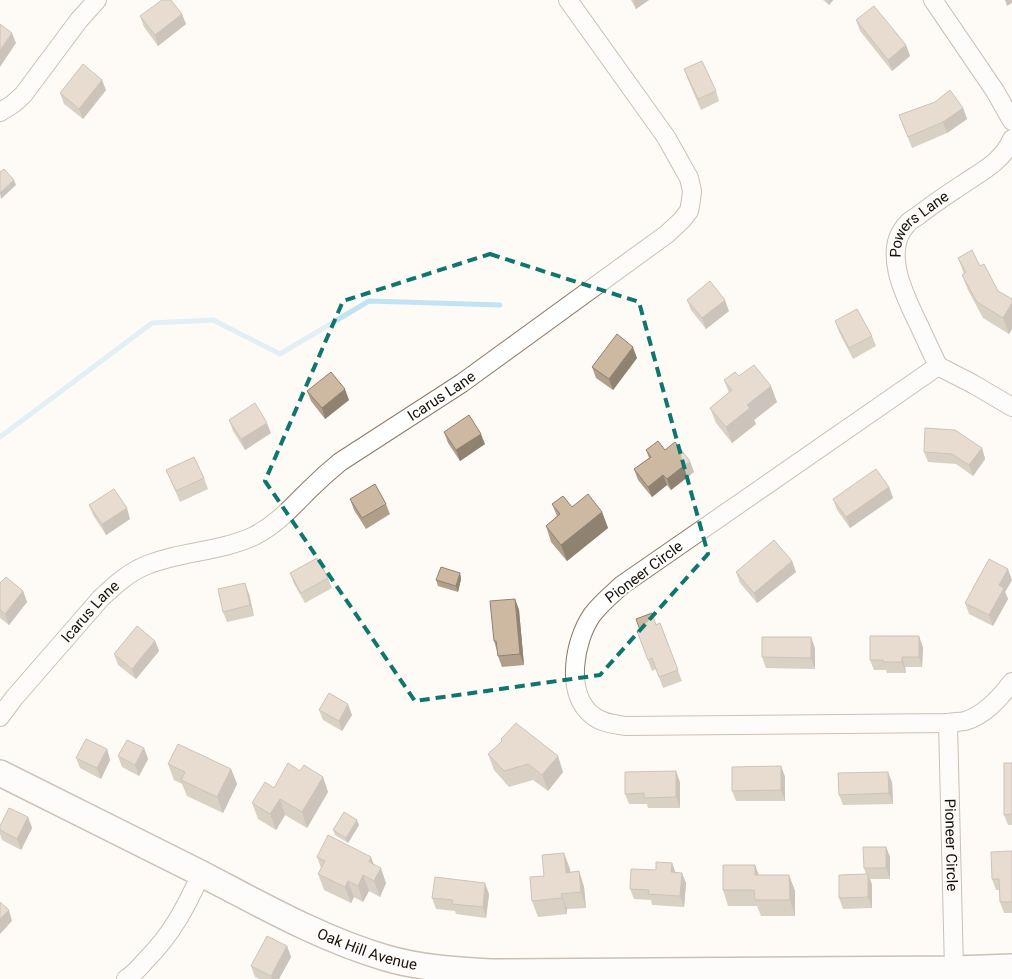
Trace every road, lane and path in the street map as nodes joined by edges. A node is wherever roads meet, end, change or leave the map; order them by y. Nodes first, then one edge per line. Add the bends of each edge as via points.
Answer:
1 (97, 0) edge
2 (568, 0) edge
3 (933, 0) edge
4 (0, 112) edge
5 (1012, 121) edge
6 (1012, 139) edge
7 (938, 366) junction
8 (1012, 407) edge
9 (1012, 682) edge
10 (0, 717) edge
11 (948, 723) junction
12 (0, 773) edge
13 (201, 874) junction
14 (1012, 967) edge
15 (954, 969) junction
16 (628, 975) edge
17 (126, 979) edge

1 - 4 street via 22,95
2 - 10 street, Icarus Lane via 666,137 689,178 692,200 682,220 470,378 340,462 271,526 240,542 163,560 131,572 101,598
3 - 5 street via 995,90
6 - 7 street, Powers Lane via 1000,159 929,206 906,225 898,238 897,273
7 - 8 street
7 - 11 street, Pioneer Circle via 604,601 582,632 575,669 582,703 593,715 606,722 625,726
9 - 11 street, Pioneer Circle via 978,716
11 - 15 street, Pioneer Circle
12 - 13 main road, Oak Hill Avenue
13 - 16 main road, Oak Hill Avenue via 303,925 362,950 412,964 467,971
13 - 17 street via 174,927 159,947
14 - 15 main road, Oak Hill Avenue
15 - 16 main road, Oak Hill Avenue

